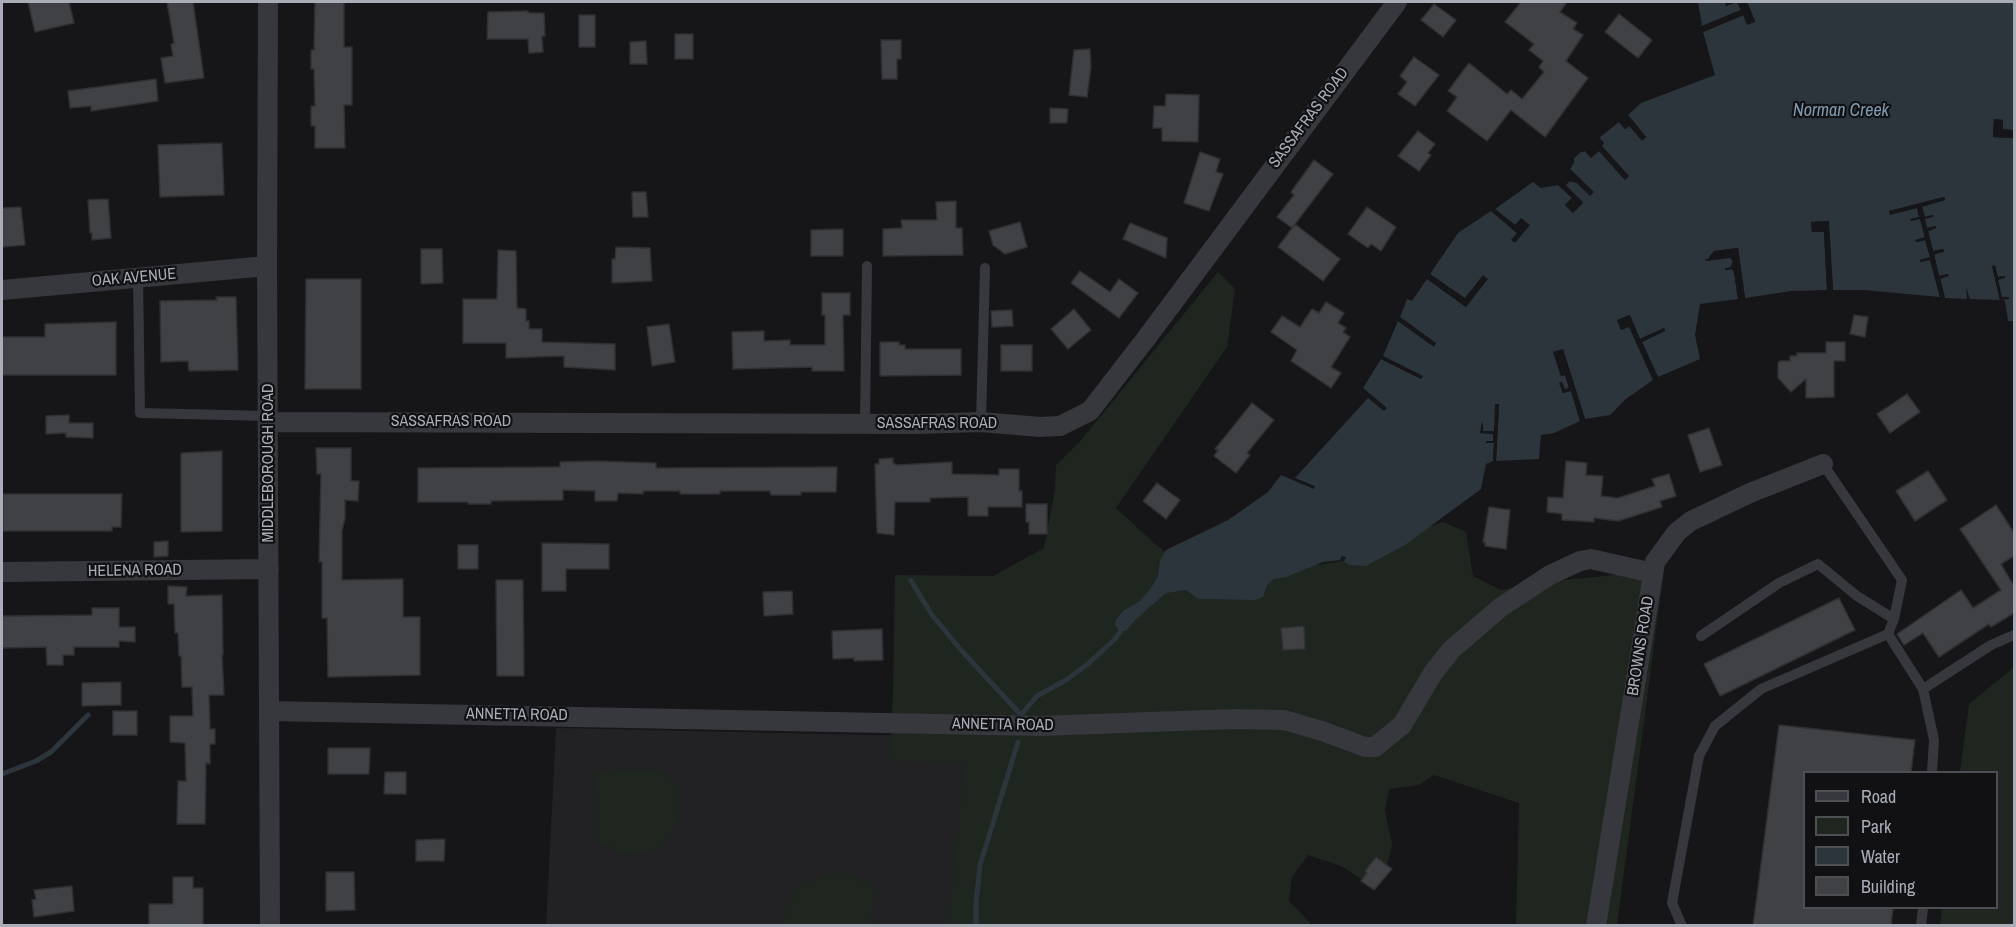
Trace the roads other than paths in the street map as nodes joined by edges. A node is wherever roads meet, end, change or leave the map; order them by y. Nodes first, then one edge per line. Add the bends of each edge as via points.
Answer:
1 (268, 2) edge
2 (1397, 2) edge
3 (267, 266) junction
4 (867, 266) dead end
5 (985, 268) dead end
6 (138, 278) junction
7 (2, 290) edge
8 (269, 419) junction
9 (981, 422) junction
10 (866, 424) junction
11 (1822, 464) joint
12 (269, 570) junction
13 (2, 572) edge
14 (1653, 573) junction
15 (1894, 619) junction
16 (1888, 634) junction
17 (2014, 635) edge
18 (1701, 636) dead end
19 (1923, 689) junction
20 (269, 711) junction
21 (1932, 771) edge
22 (1923, 909) edge
23 (270, 926) edge
24 (1596, 926) edge
25 (1682, 926) edge
26 (1922, 926) edge

1 - 3 street, MIDDLEBOROUGH ROAD
2 - 9 street, SASSAFRAS ROAD via 1090,411 1060,426
3 - 6 street, OAK AVENUE
3 - 8 street, MIDDLEBOROUGH ROAD
4 - 10 lane
5 - 9 lane
6 - 7 street, OAK AVENUE
6 - 8 lane via 140,412
8 - 10 street, SASSAFRAS ROAD
8 - 12 street, MIDDLEBOROUGH ROAD
9 - 10 street, SASSAFRAS ROAD
11 - 14 street, BROWNS ROAD via 1691,521 1664,547
11 - 15 lane via 1902,580
12 - 13 street, HELENA ROAD
12 - 20 street, MIDDLEBOROUGH ROAD
14 - 20 street, ANNETTA ROAD via 1591,559 1550,574 1451,650 1402,725 1375,747 1284,720 1039,726
14 - 24 street, BROWNS ROAD
15 - 16 lane
15 - 18 lane via 1857,596 1818,564 1779,583
16 - 19 lane
16 - 25 lane via 1761,689 1715,726 1699,756 1672,903
17 - 19 lane via 1991,645
19 - 21 lane via 1934,740
20 - 23 street, MIDDLEBOROUGH ROAD
22 - 26 lane

